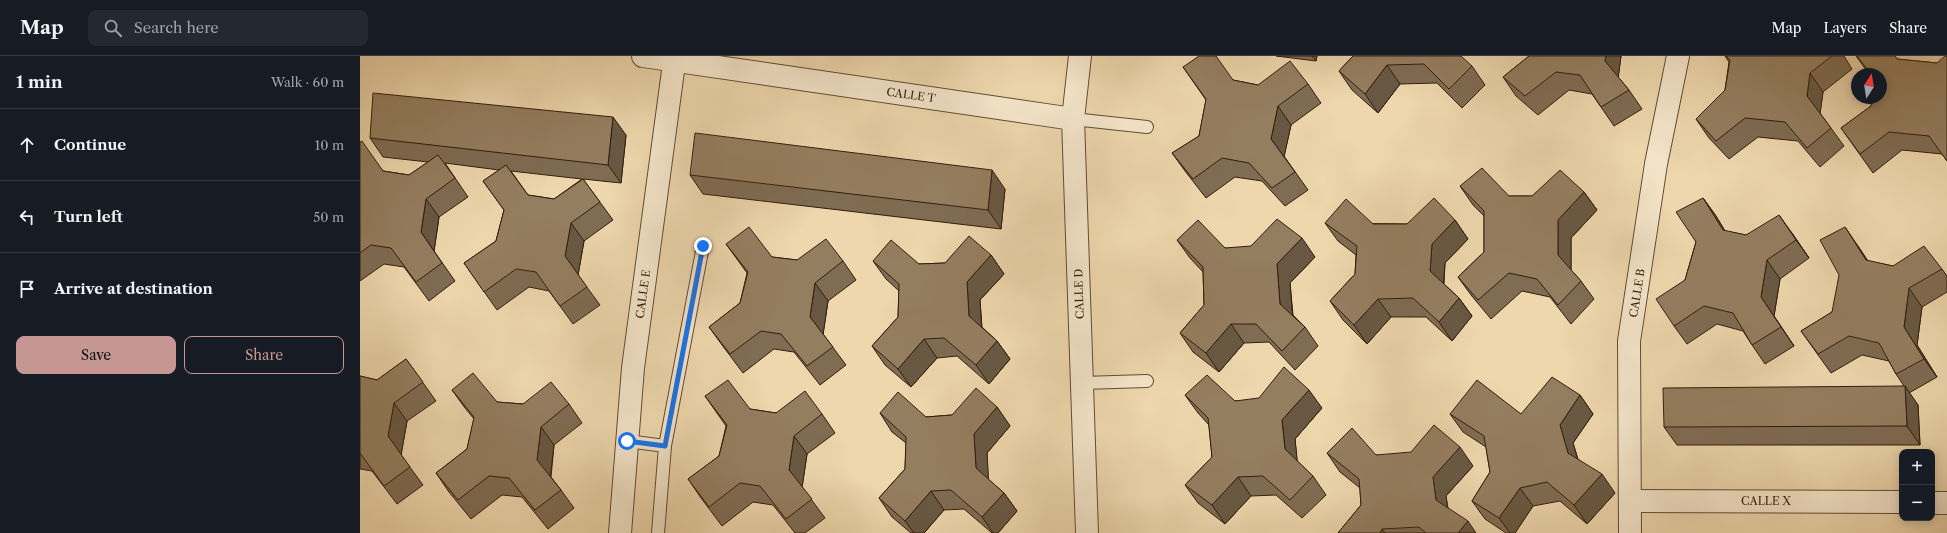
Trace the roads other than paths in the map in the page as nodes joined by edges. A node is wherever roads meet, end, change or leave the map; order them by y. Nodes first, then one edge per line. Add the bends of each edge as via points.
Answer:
1 (643, 56) edge
2 (1080, 56) edge
3 (1678, 56) edge
4 (675, 58) edge
5 (1073, 119) junction
6 (1147, 126) dead end
7 (703, 246) dead end
8 (1147, 381) dead end
9 (1082, 383) junction
10 (627, 441) junction
11 (665, 446) junction
12 (1630, 500) junction
13 (1899, 502) edge
14 (1935, 503) edge
15 (1947, 503) edge
16 (620, 533) edge
17 (658, 533) edge
18 (1086, 533) edge
19 (1630, 533) edge

1 - 4 street, CALLE T
2 - 5 street, CALLE D
3 - 12 street, CALLE B via 1656,164 1629,341
4 - 5 street, CALLE T
4 - 10 street, CALLE E via 633,368
5 - 6 lane, CALLE T
5 - 9 street, CALLE D
7 - 11 lane
8 - 9 lane
9 - 18 street, CALLE D
10 - 11 lane
10 - 16 street, CALLE E
11 - 17 lane
12 - 13 street, CALLE X
12 - 19 street, CALLE B
14 - 15 street

